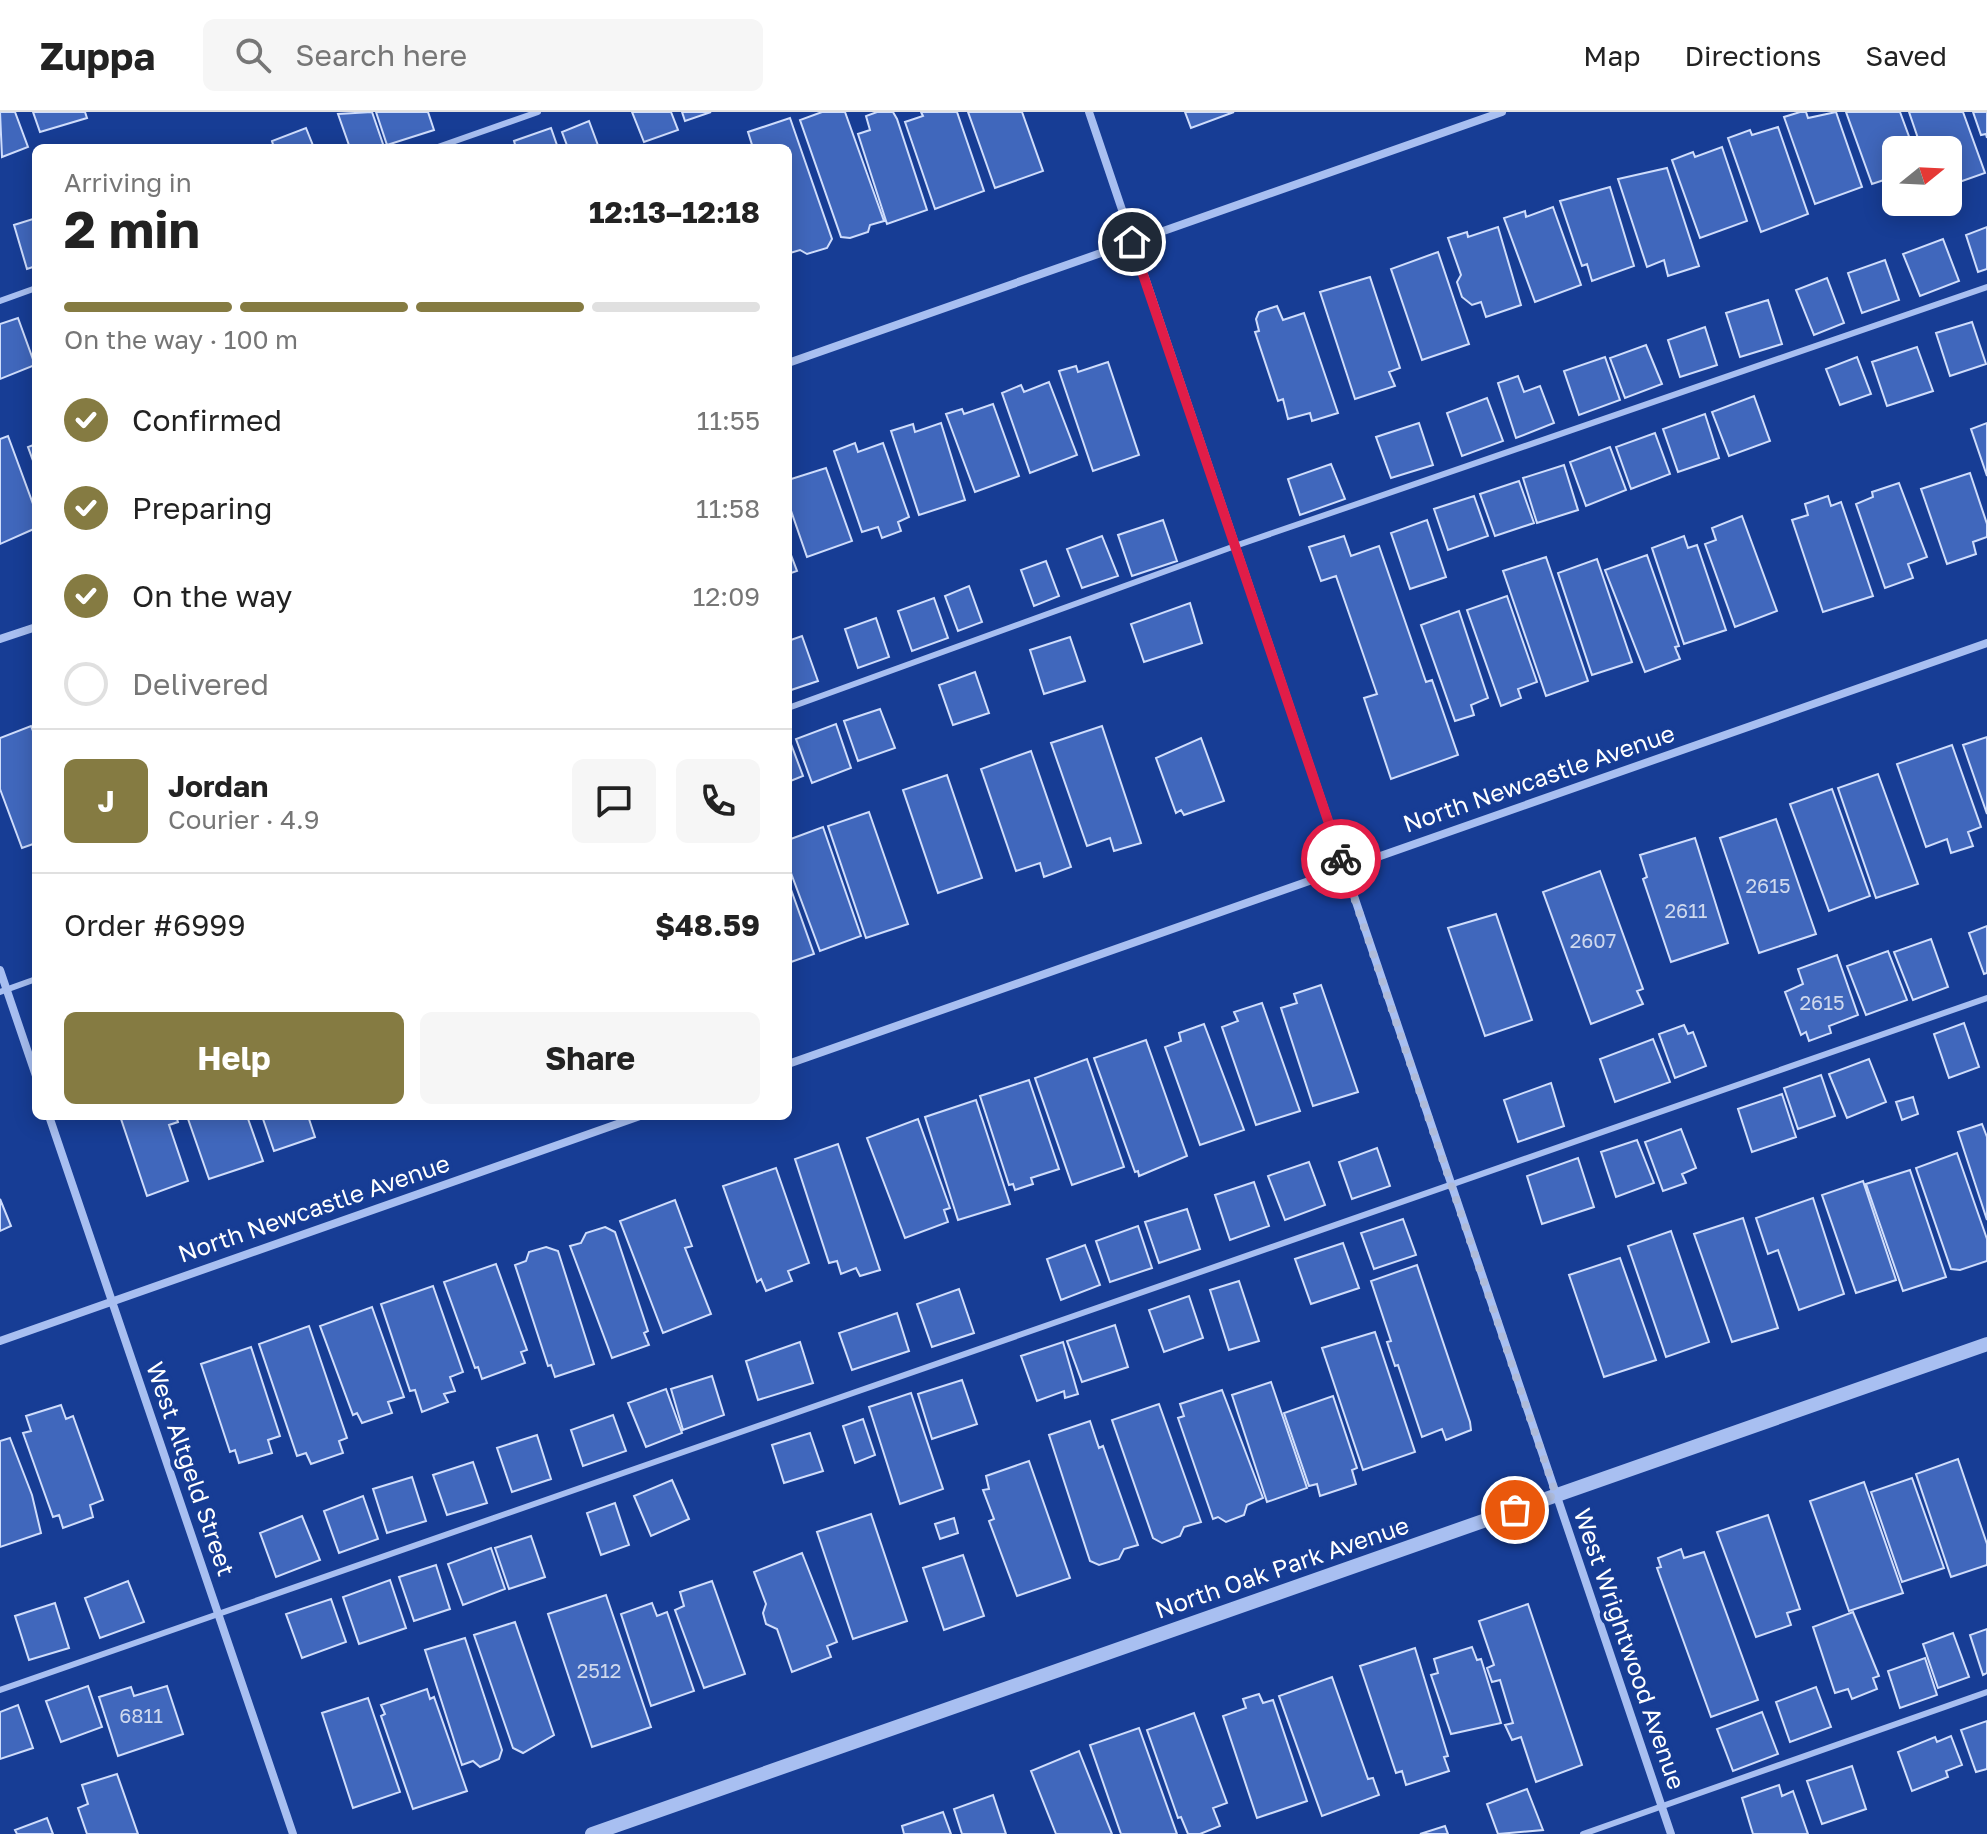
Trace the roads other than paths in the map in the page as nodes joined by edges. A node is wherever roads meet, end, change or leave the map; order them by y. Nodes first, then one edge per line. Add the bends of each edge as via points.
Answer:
1 (538, 112) edge
2 (1089, 112) edge
3 (1502, 112) edge
4 (446, 144) edge
5 (1132, 242) junction
6 (1987, 287) edge
7 (32, 289) edge
8 (0, 301) edge
9 (792, 362) edge
10 (1235, 546) junction
11 (32, 628) edge
12 (0, 639) edge
13 (1987, 643) edge
14 (792, 707) edge
15 (1345, 869) junction
16 (0, 970) edge
17 (32, 980) edge
18 (3, 991) edge
19 (1987, 998) edge
20 (792, 1063) edge
21 (32, 1066) edge
22 (50, 1120) edge
23 (629, 1120) edge
24 (1451, 1184) junction
25 (112, 1301) junction
26 (0, 1341) edge
27 (1987, 1344) edge
28 (1556, 1495) junction
29 (218, 1614) junction
30 (0, 1690) edge
31 (1987, 1692) edge
32 (1661, 1807) junction
33 (293, 1834) edge
34 (592, 1834) edge
35 (1583, 1834) edge
36 (1671, 1834) edge

1 - 4 lane
2 - 5 street, West Wrightwood Avenue
3 - 5 street
5 - 9 street
5 - 10 street, West Wrightwood Avenue
6 - 10 lane
7 - 8 lane
10 - 14 lane
10 - 15 street, West Wrightwood Avenue
11 - 12 street
13 - 15 street, North Newcastle Avenue
15 - 20 street, North Newcastle Avenue
15 - 24 street, West Wrightwood Avenue
16 - 18 street
17 - 18 lane
18 - 21 street
19 - 24 lane
22 - 25 street, West Altgeld Street
23 - 25 street, North Newcastle Avenue
24 - 28 street, West Wrightwood Avenue
24 - 29 lane
25 - 26 street, North Newcastle Avenue
25 - 29 street, West Altgeld Street
27 - 28 street, North Oak Park Avenue
28 - 32 street, West Wrightwood Avenue
28 - 34 street, North Oak Park Avenue
29 - 30 lane
29 - 33 street, West Altgeld Street
31 - 32 lane
32 - 35 lane
32 - 36 street, West Wrightwood Avenue

